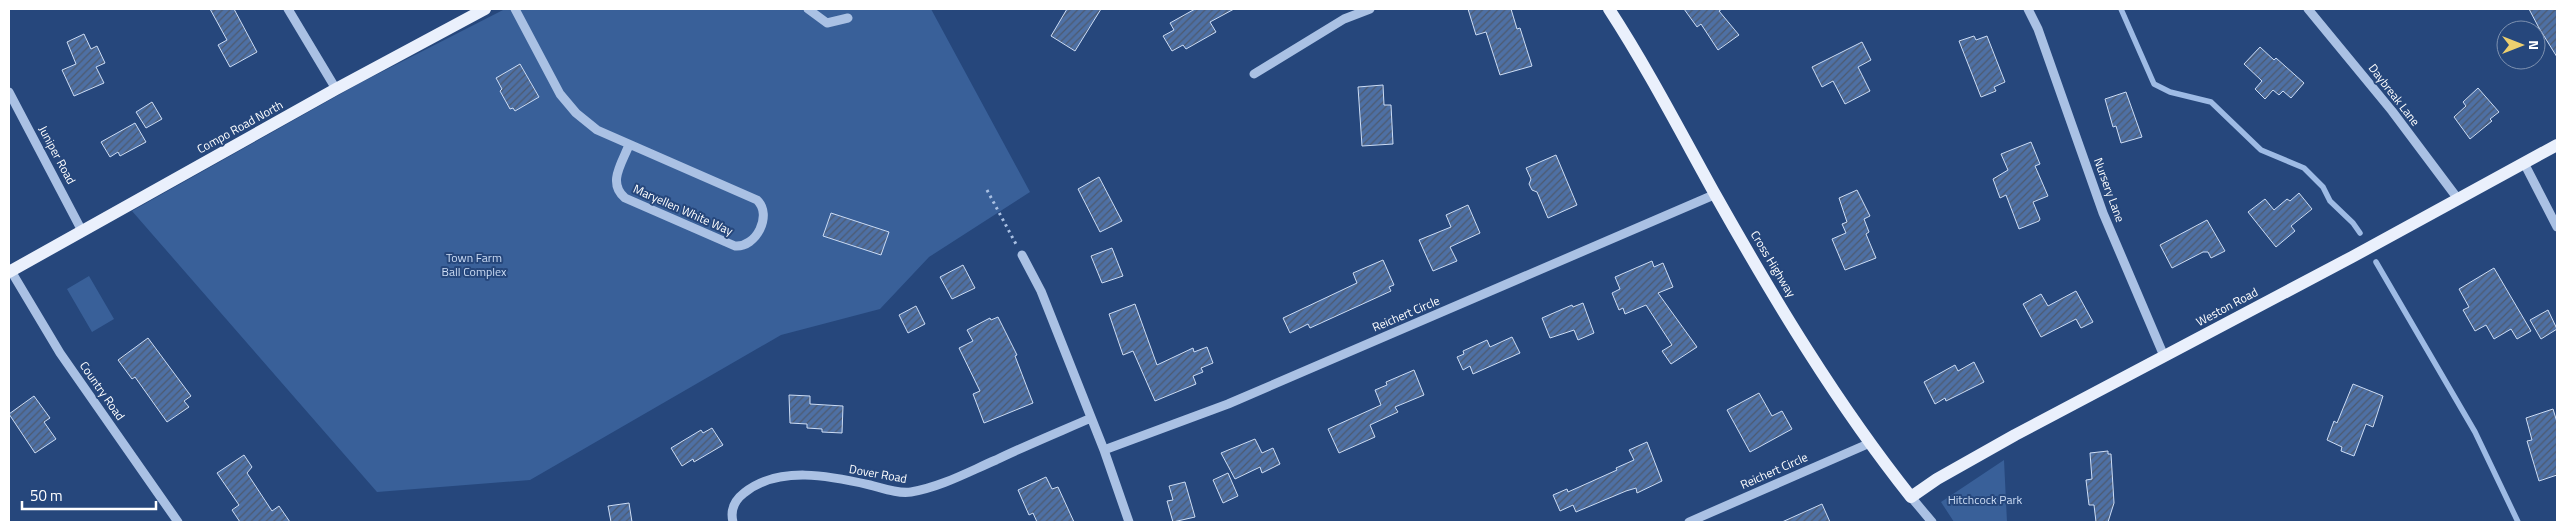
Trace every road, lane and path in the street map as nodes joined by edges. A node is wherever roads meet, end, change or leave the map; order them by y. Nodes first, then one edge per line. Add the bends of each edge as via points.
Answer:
1 (288, 9) edge
2 (485, 9) edge
3 (515, 9) edge
4 (808, 9) edge
5 (1370, 9) edge
6 (1609, 9) edge
7 (2028, 9) edge
8 (2308, 9) edge
9 (848, 18) dead end
10 (1254, 74) dead end
11 (336, 89) junction
12 (9, 92) edge
13 (629, 145) junction
14 (2557, 145) edge
15 (2524, 163) junction
16 (987, 190) dead end
17 (1716, 194) junction
18 (2458, 199) junction
19 (2557, 226) edge
20 (82, 231) junction
21 (1022, 255) joint
22 (10, 272) edge
23 (2164, 356) junction
24 (1091, 418) junction
25 (1870, 443) junction
26 (1104, 450) junction
27 (1912, 497) junction
28 (178, 522) edge
29 (733, 522) edge
30 (1129, 522) edge
31 (1689, 522) edge
32 (1932, 522) edge

1 - 11 street
2 - 11 main road, Compo Road North
3 - 13 street, Maryellen White Way via 560,94 597,130
4 - 9 street via 827,23
5 - 10 street via 1344,19
6 - 17 main road, Cross Highway via 1640,56
7 - 23 street, Nursery Lane via 2103,213
8 - 18 street, Daybreak Lane via 2392,110
11 - 20 main road, Compo Road North
12 - 20 street, Juniper Road
13 - 13 street, Maryellen White Way via 757,200 763,205 764,216 753,241 744,247 735,246 625,198 618,192 614,181
14 - 15 main road, Weston Road
15 - 18 main road, Weston Road
15 - 19 street
16 - 21 path
17 - 25 main road, Cross Highway via 1762,274
17 - 26 street, Reichert Circle via 1228,404
18 - 23 main road, Weston Road
20 - 22 main road, Compo Road North
21 - 24 street via 1041,291
22 - 28 street, Country Road via 60,353
23 - 27 main road, Weston Road via 1937,479
24 - 26 street
24 - 29 street, Dover Road via 950,481 909,493 858,482 804,476 788,475 770,480 750,488 737,499 731,514
25 - 27 main road, Cross Highway
25 - 31 street, Reichert Circle
26 - 30 street
27 - 32 street, Cross Highway

